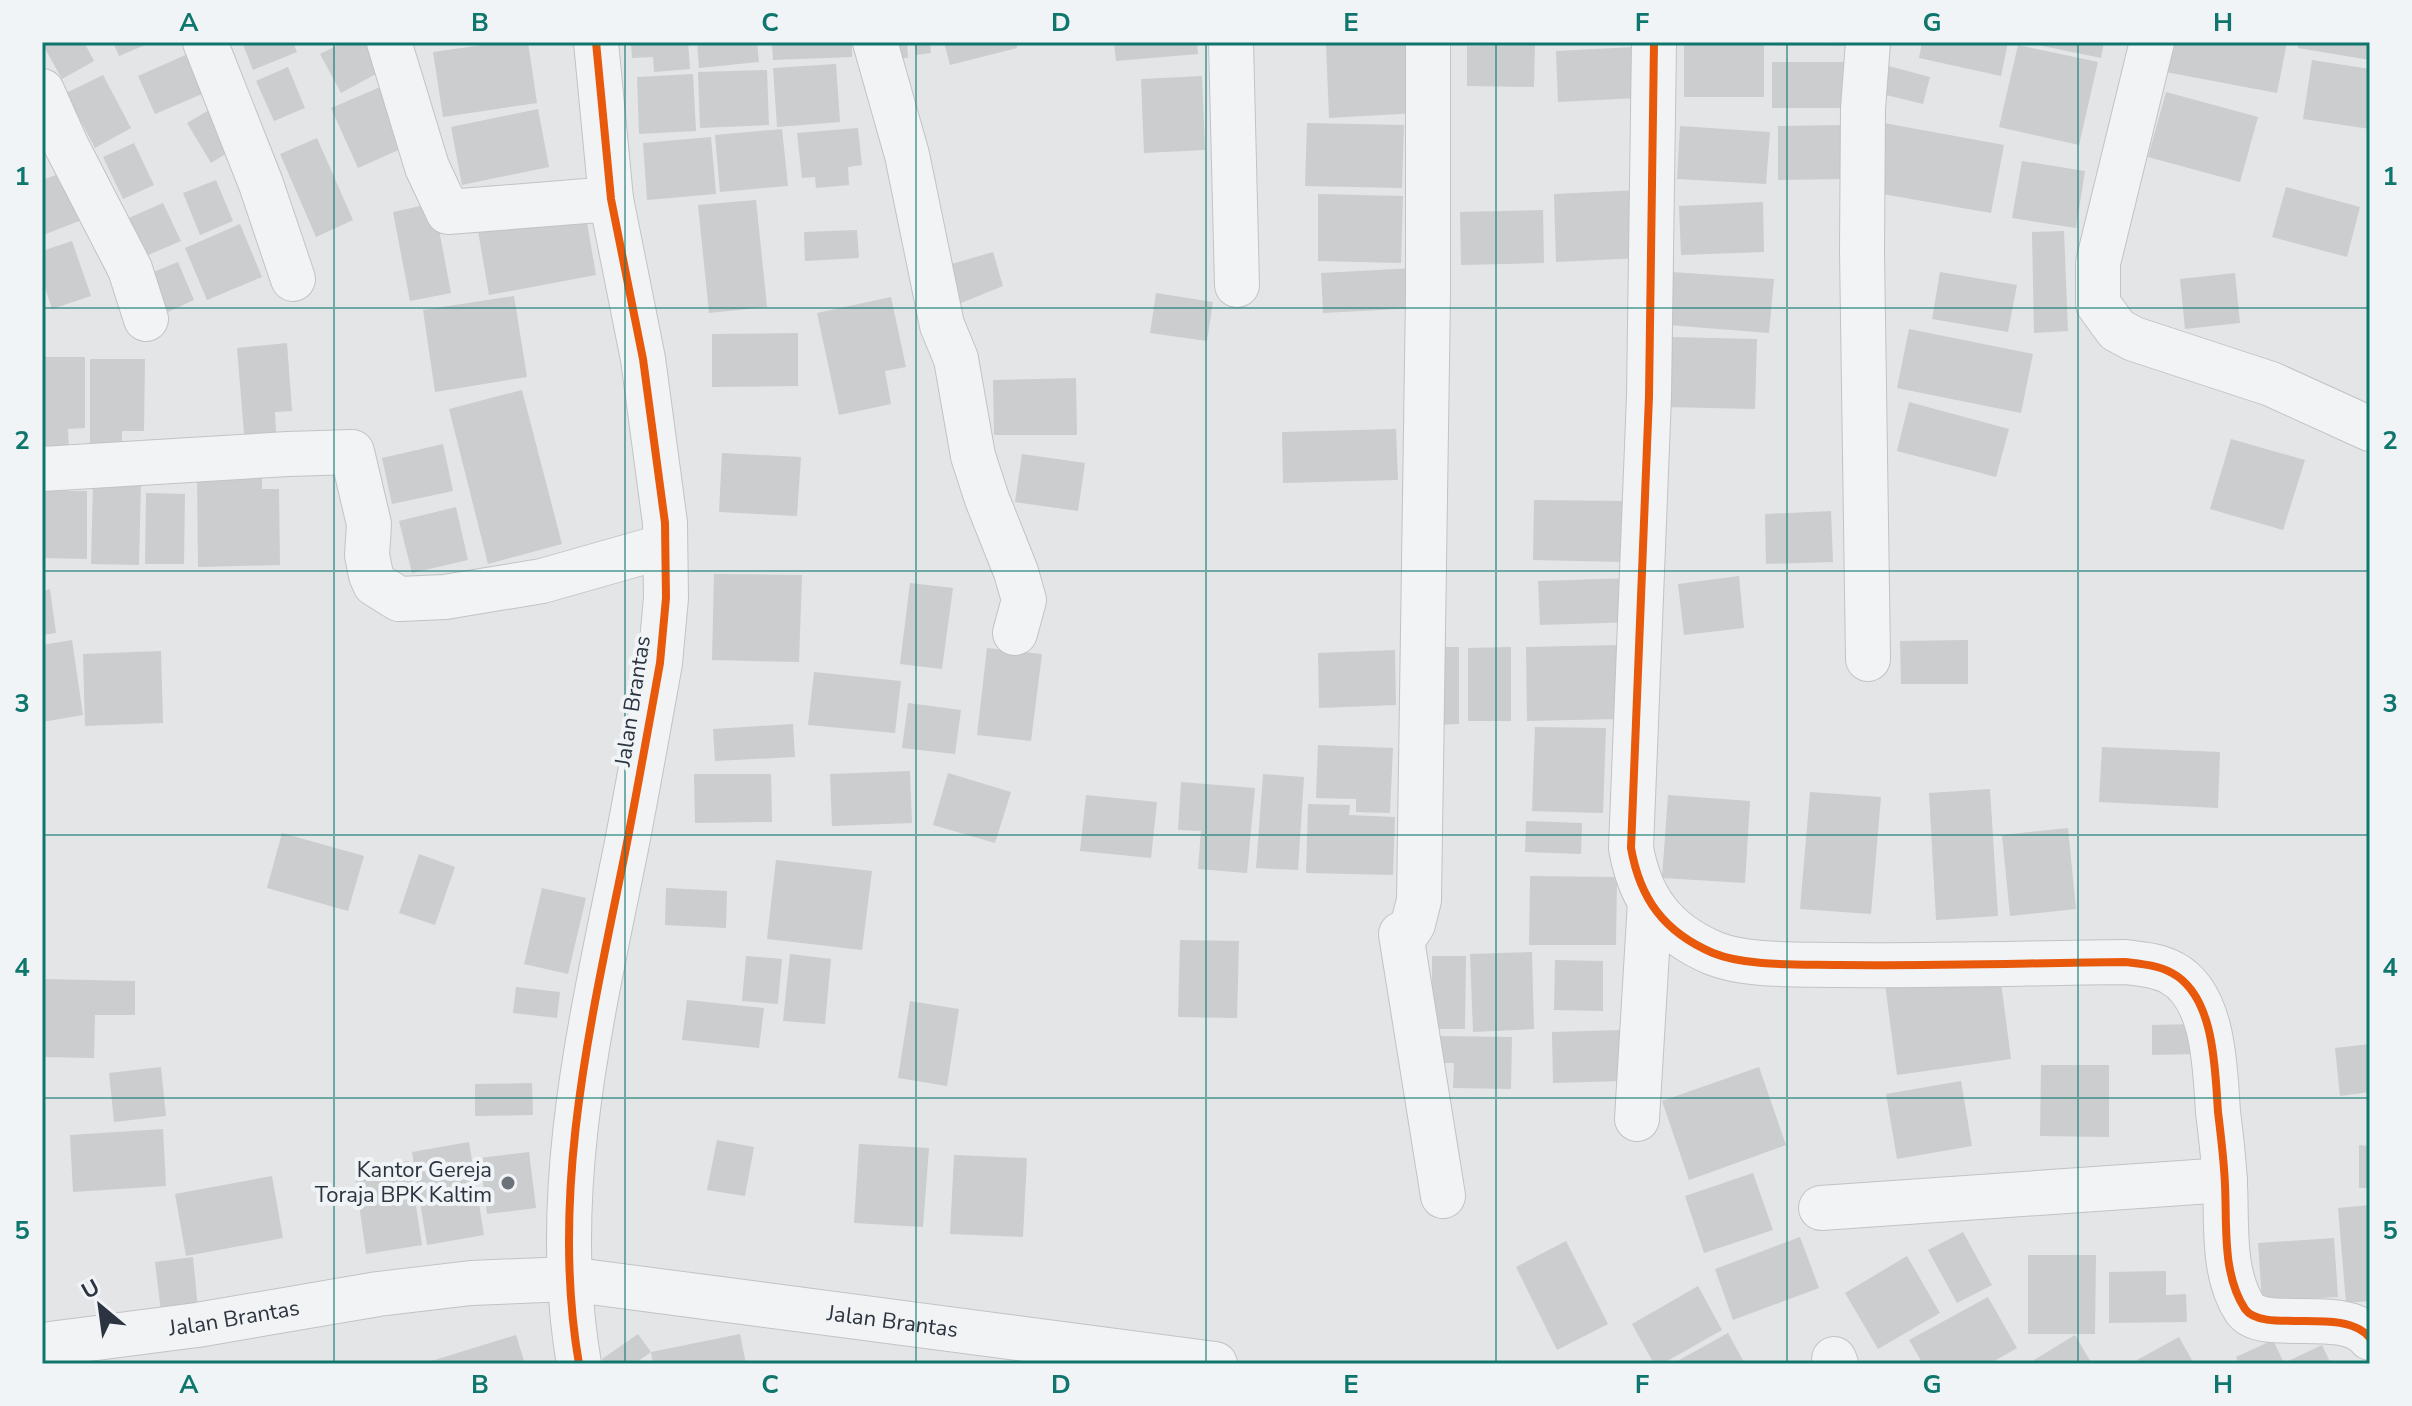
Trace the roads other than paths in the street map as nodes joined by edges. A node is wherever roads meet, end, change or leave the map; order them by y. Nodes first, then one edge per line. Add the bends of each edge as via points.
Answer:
1 (205, 42) edge
2 (389, 42) edge
3 (596, 42) edge
4 (875, 42) edge
5 (1231, 42) edge
6 (1428, 42) edge
7 (1654, 42) edge
8 (1868, 42) edge
9 (2152, 42) edge
10 (42, 91) edge
11 (611, 199) junction
12 (293, 279) dead end
13 (1237, 285) dead end
14 (146, 319) dead end
15 (2370, 429) edge
16 (42, 469) edge
17 (665, 546) junction
18 (1015, 633) dead end
19 (1868, 659) dead end
20 (1650, 902) junction
21 (1637, 1119) dead end
22 (2225, 1180) junction
23 (1443, 1196) dead end
24 (1821, 1208) dead end
25 (568, 1279) junction
26 (2370, 1338) edge
27 (42, 1345) edge
28 (579, 1364) edge
29 (1215, 1364) edge

1 - 12 street
2 - 11 street via 427,167 448,212
3 - 11 street, Jalan Brantas
4 - 18 street via 907,155 942,325 956,359 973,456 1024,600
5 - 13 street
6 - 23 street via 1419,900 1413,924 1401,934
7 - 20 street via 1649,396 1631,848
8 - 19 street via 1862,251
9 - 15 street via 2098,263 2098,304 2117,330 2134,339 2271,384
10 - 14 street via 130,269
11 - 17 street, Jalan Brantas via 643,359
16 - 17 street via 352,452 369,524 371,575 375,584 399,599 542,581
17 - 25 street, Jalan Brantas via 660,663 580,1088
20 - 21 street
20 - 22 street via 1674,931 1715,954 1773,964 2125,962 2172,972 2197,999 2209,1032
22 - 24 street
22 - 26 street via 2228,1251 2246,1311 2255,1319 2359,1327
25 - 27 street, Jalan Brantas via 378,1294
25 - 28 street, Jalan Brantas
25 - 29 street, Jalan Brantas

